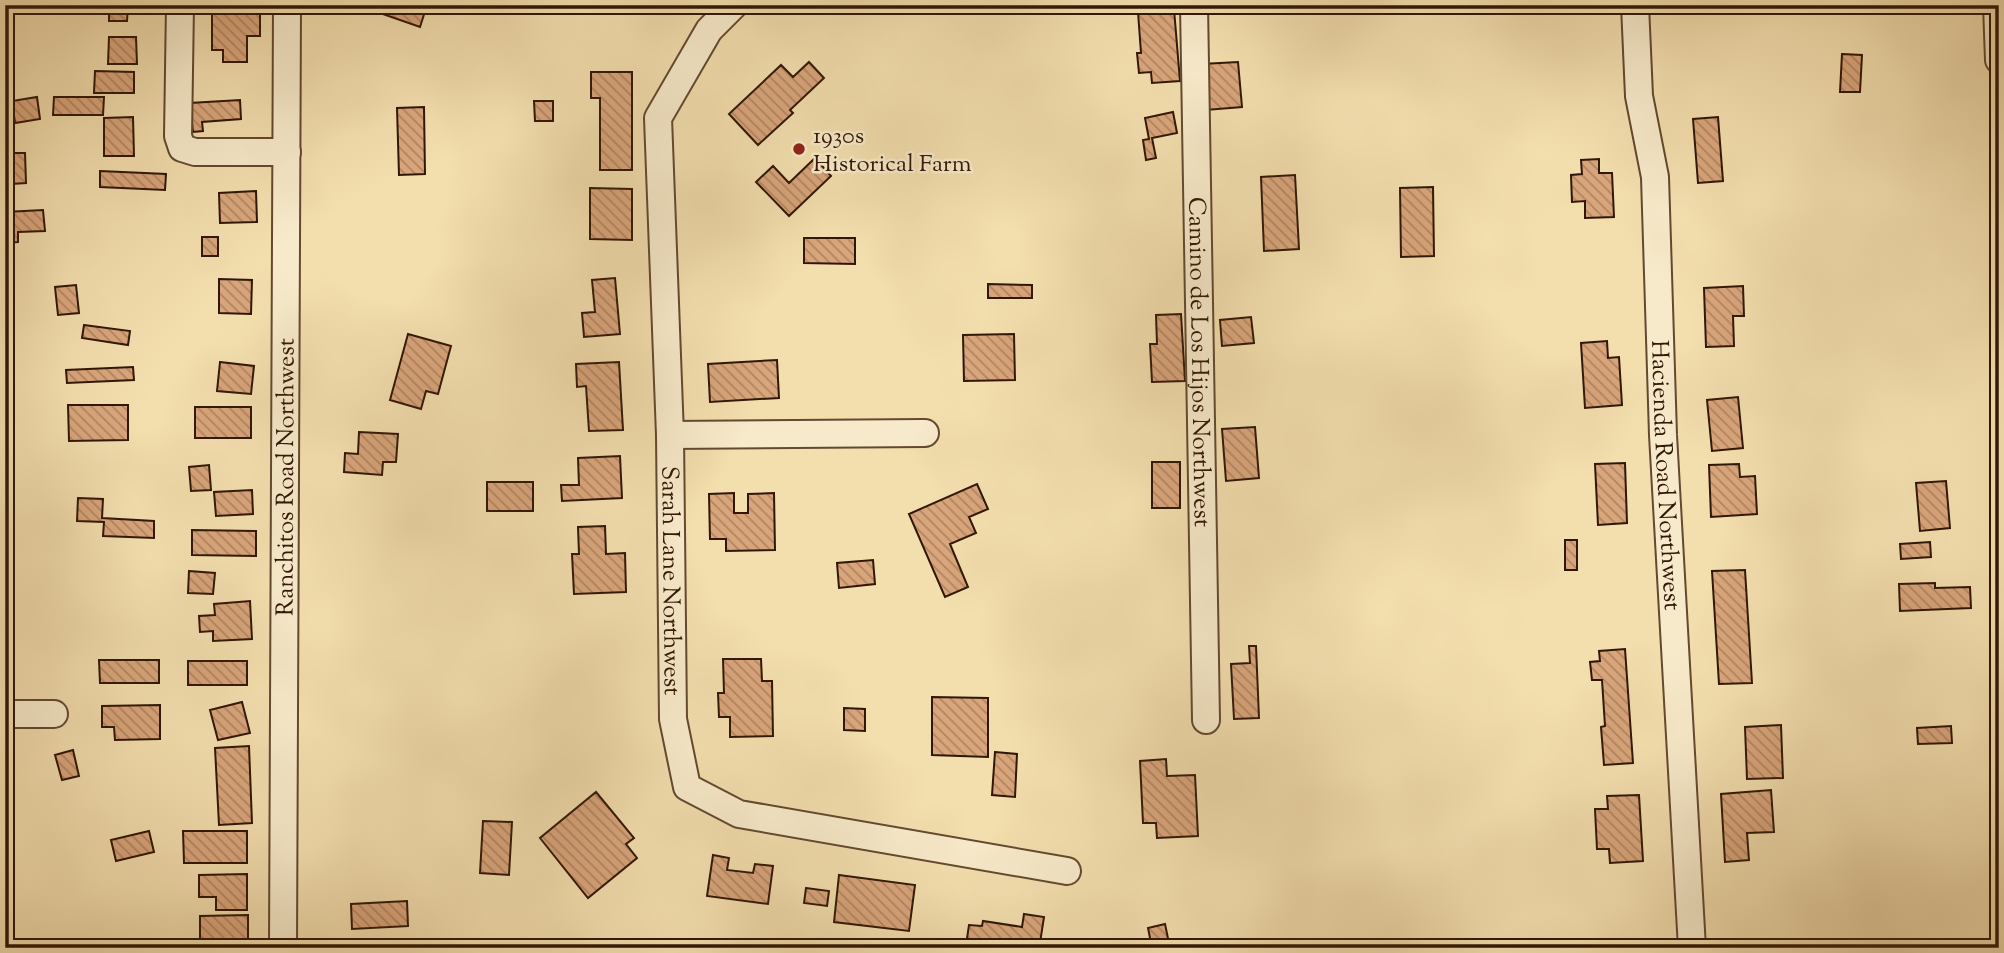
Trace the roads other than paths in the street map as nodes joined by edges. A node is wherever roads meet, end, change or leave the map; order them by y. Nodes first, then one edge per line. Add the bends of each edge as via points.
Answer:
1 (180, 5) edge
2 (287, 5) edge
3 (734, 5) edge
4 (1194, 5) edge
5 (1635, 5) edge
6 (1997, 5) edge
7 (1999, 60) edge
8 (288, 152) junction
9 (925, 433) dead end
10 (670, 435) junction
11 (54, 713) dead end
12 (5, 714) edge
13 (1206, 720) dead end
14 (1067, 871) dead end
15 (283, 948) edge
16 (1692, 948) edge

1 - 8 street via 178,136 182,148 195,152
2 - 8 street, Ranchitos Road Northwest
3 - 10 street, Sarah Lane Northwest via 709,30 659,118
4 - 13 street, Camino de Los Hijos Northwest
5 - 16 street, Hacienda Road Northwest via 1639,96 1655,177 1663,435
6 - 7 street
8 - 15 street, Ranchitos Road Northwest
9 - 10 street
10 - 14 street, Sarah Lane Northwest via 673,719 687,788 739,814
11 - 12 street

